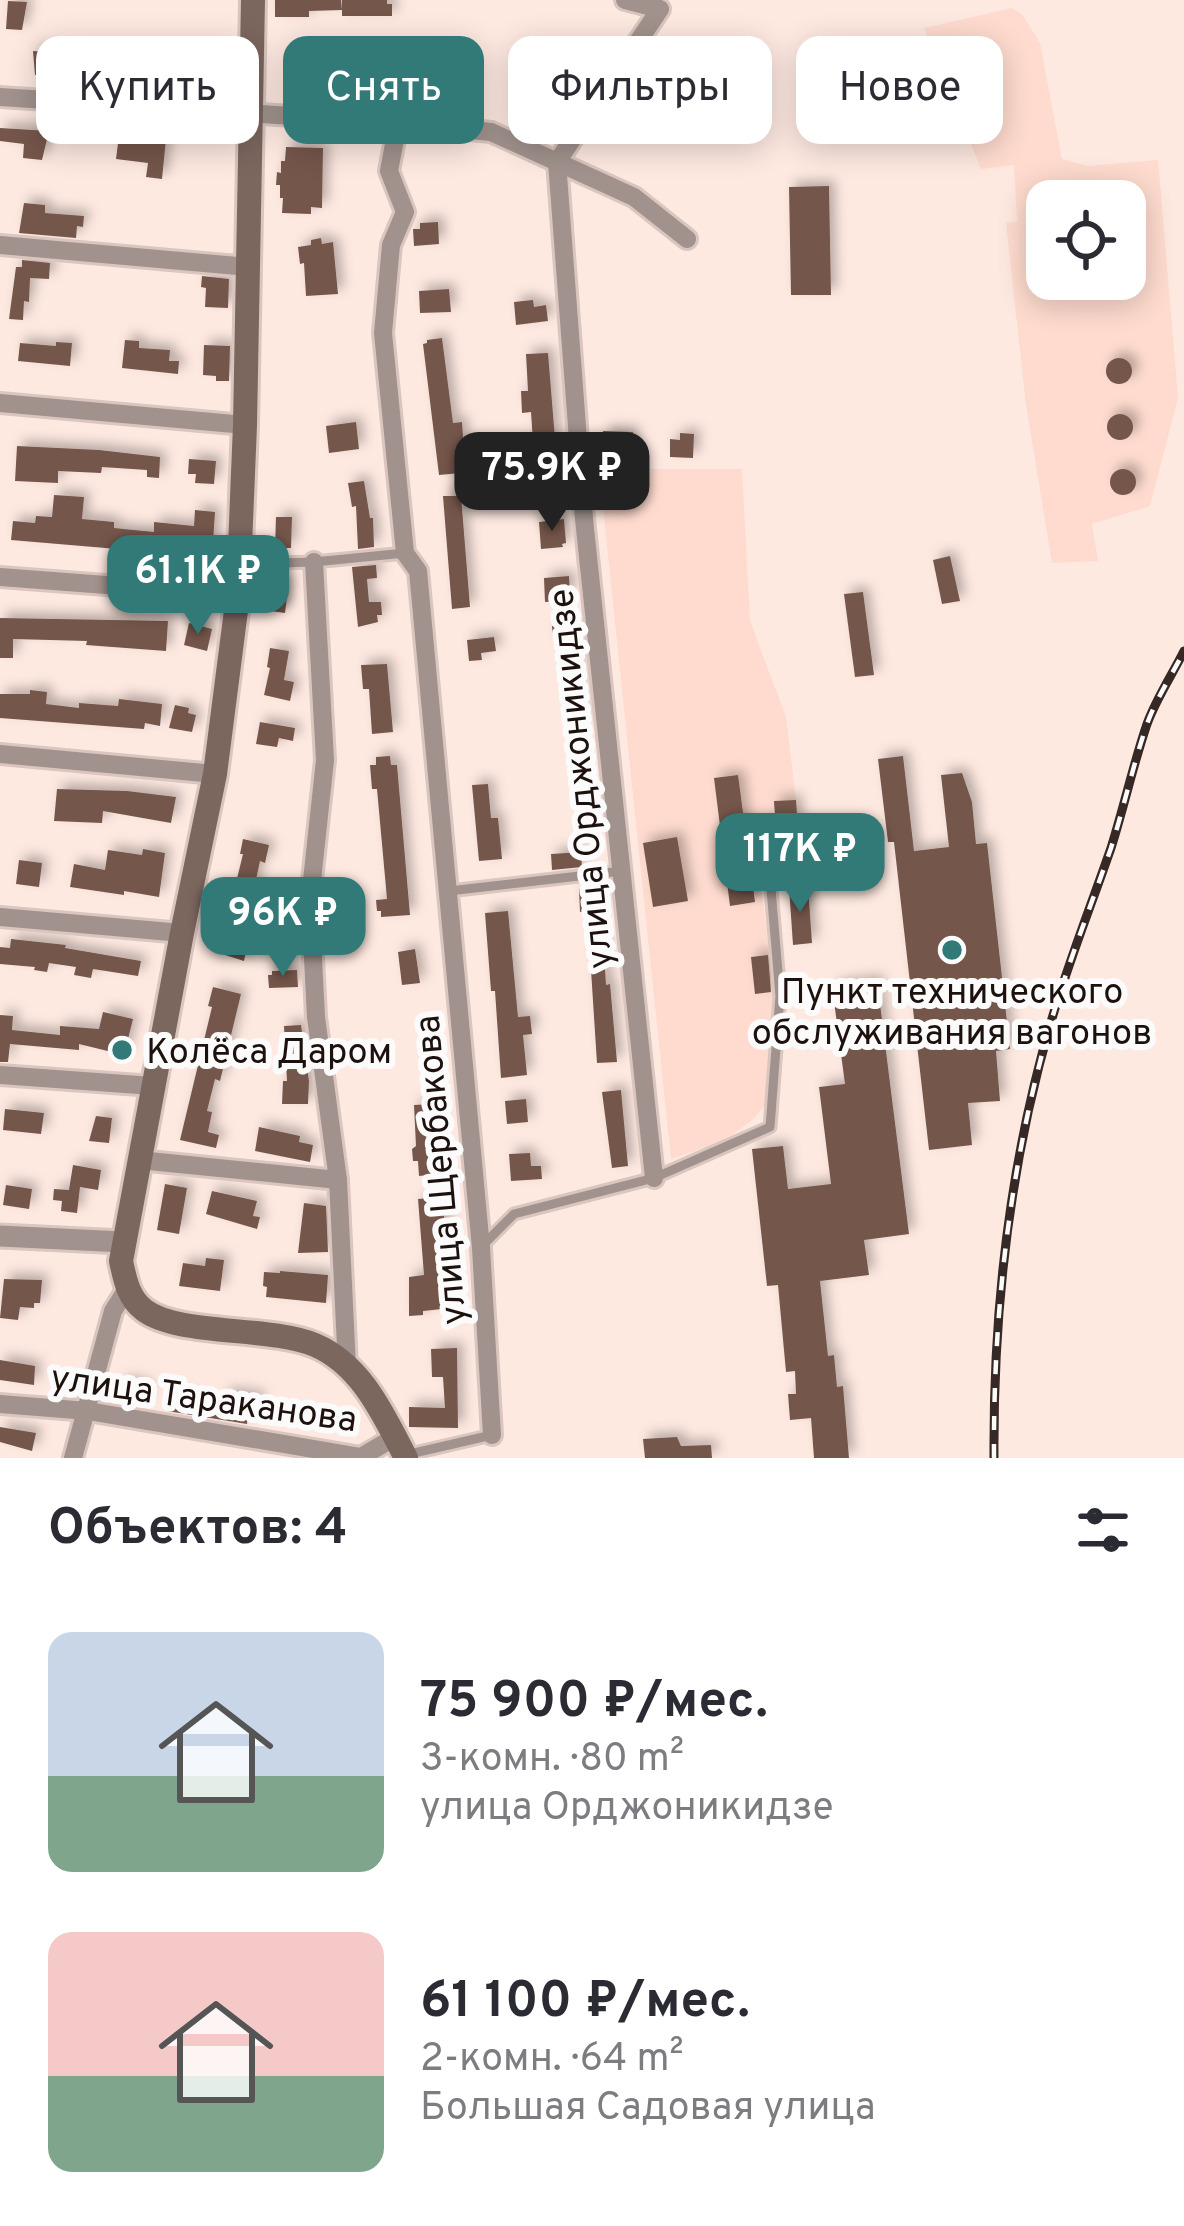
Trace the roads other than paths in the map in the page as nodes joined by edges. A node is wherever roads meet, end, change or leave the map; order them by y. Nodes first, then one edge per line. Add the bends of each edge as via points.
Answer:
1 (253, 0) edge
2 (625, 0) edge
3 (668, 4) edge
4 (253, 36) edge
5 (0, 97) edge
6 (36, 99) edge
7 (484, 131) edge
8 (251, 144) edge
9 (394, 144) edge
10 (557, 162) junction
11 (687, 239) dead end
12 (0, 245) edge
13 (249, 267) junction
14 (0, 403) edge
15 (245, 425) junction
16 (405, 553) junction
17 (314, 562) junction
18 (239, 564) junction
19 (0, 577) edge
20 (238, 595) junction
21 (0, 754) edge
22 (214, 774) junction
23 (623, 871) junction
24 (800, 872) dead end
25 (448, 891) junction
26 (0, 916) edge
27 (182, 933) junction
28 (0, 1075) edge
29 (153, 1086) junction
30 (140, 1160) junction
31 (653, 1178) junction
32 (338, 1180) junction
33 (0, 1236) edge
34 (123, 1242) junction
35 (481, 1248) junction
36 (127, 1289) junction
37 (347, 1367) junction
38 (0, 1405) edge
39 (88, 1412) junction
40 (492, 1435) joint
41 (402, 1450) edge
42 (73, 1458) edge

1 - 4 main road
2 - 3 street
3 - 10 street
5 - 6 street
7 - 10 street
8 - 13 main road
9 - 16 street, улица Щербакова via 389,171 405,212 391,244 382,333
10 - 11 street via 634,197
10 - 23 street, улица Орджоникидзе via 584,519
12 - 13 street
13 - 15 main road
14 - 15 street
15 - 18 main road
16 - 17 lane
16 - 25 street, улица Щербакова via 418,571
17 - 18 lane
17 - 32 street via 325,760 310,898
18 - 20 main road
19 - 20 street
20 - 22 main road
21 - 22 street
22 - 27 main road
23 - 25 lane
23 - 31 street, улица Орджоникидзе
24 - 31 lane via 779,877 771,889 780,996 770,1127
25 - 35 street, улица Щербакова
26 - 27 street
27 - 29 main road
28 - 29 street
29 - 30 main road
30 - 32 street
30 - 34 main road
31 - 35 lane via 514,1214
32 - 37 street
33 - 34 street
34 - 36 main road
35 - 40 street, улица Щербакова
36 - 37 main road via 143,1310 172,1322 287,1336
36 - 39 street via 113,1311
37 - 41 main road
38 - 39 street, улица Тараканова
39 - 41 street, улица Тараканова via 361,1457
39 - 42 street
40 - 41 lane

